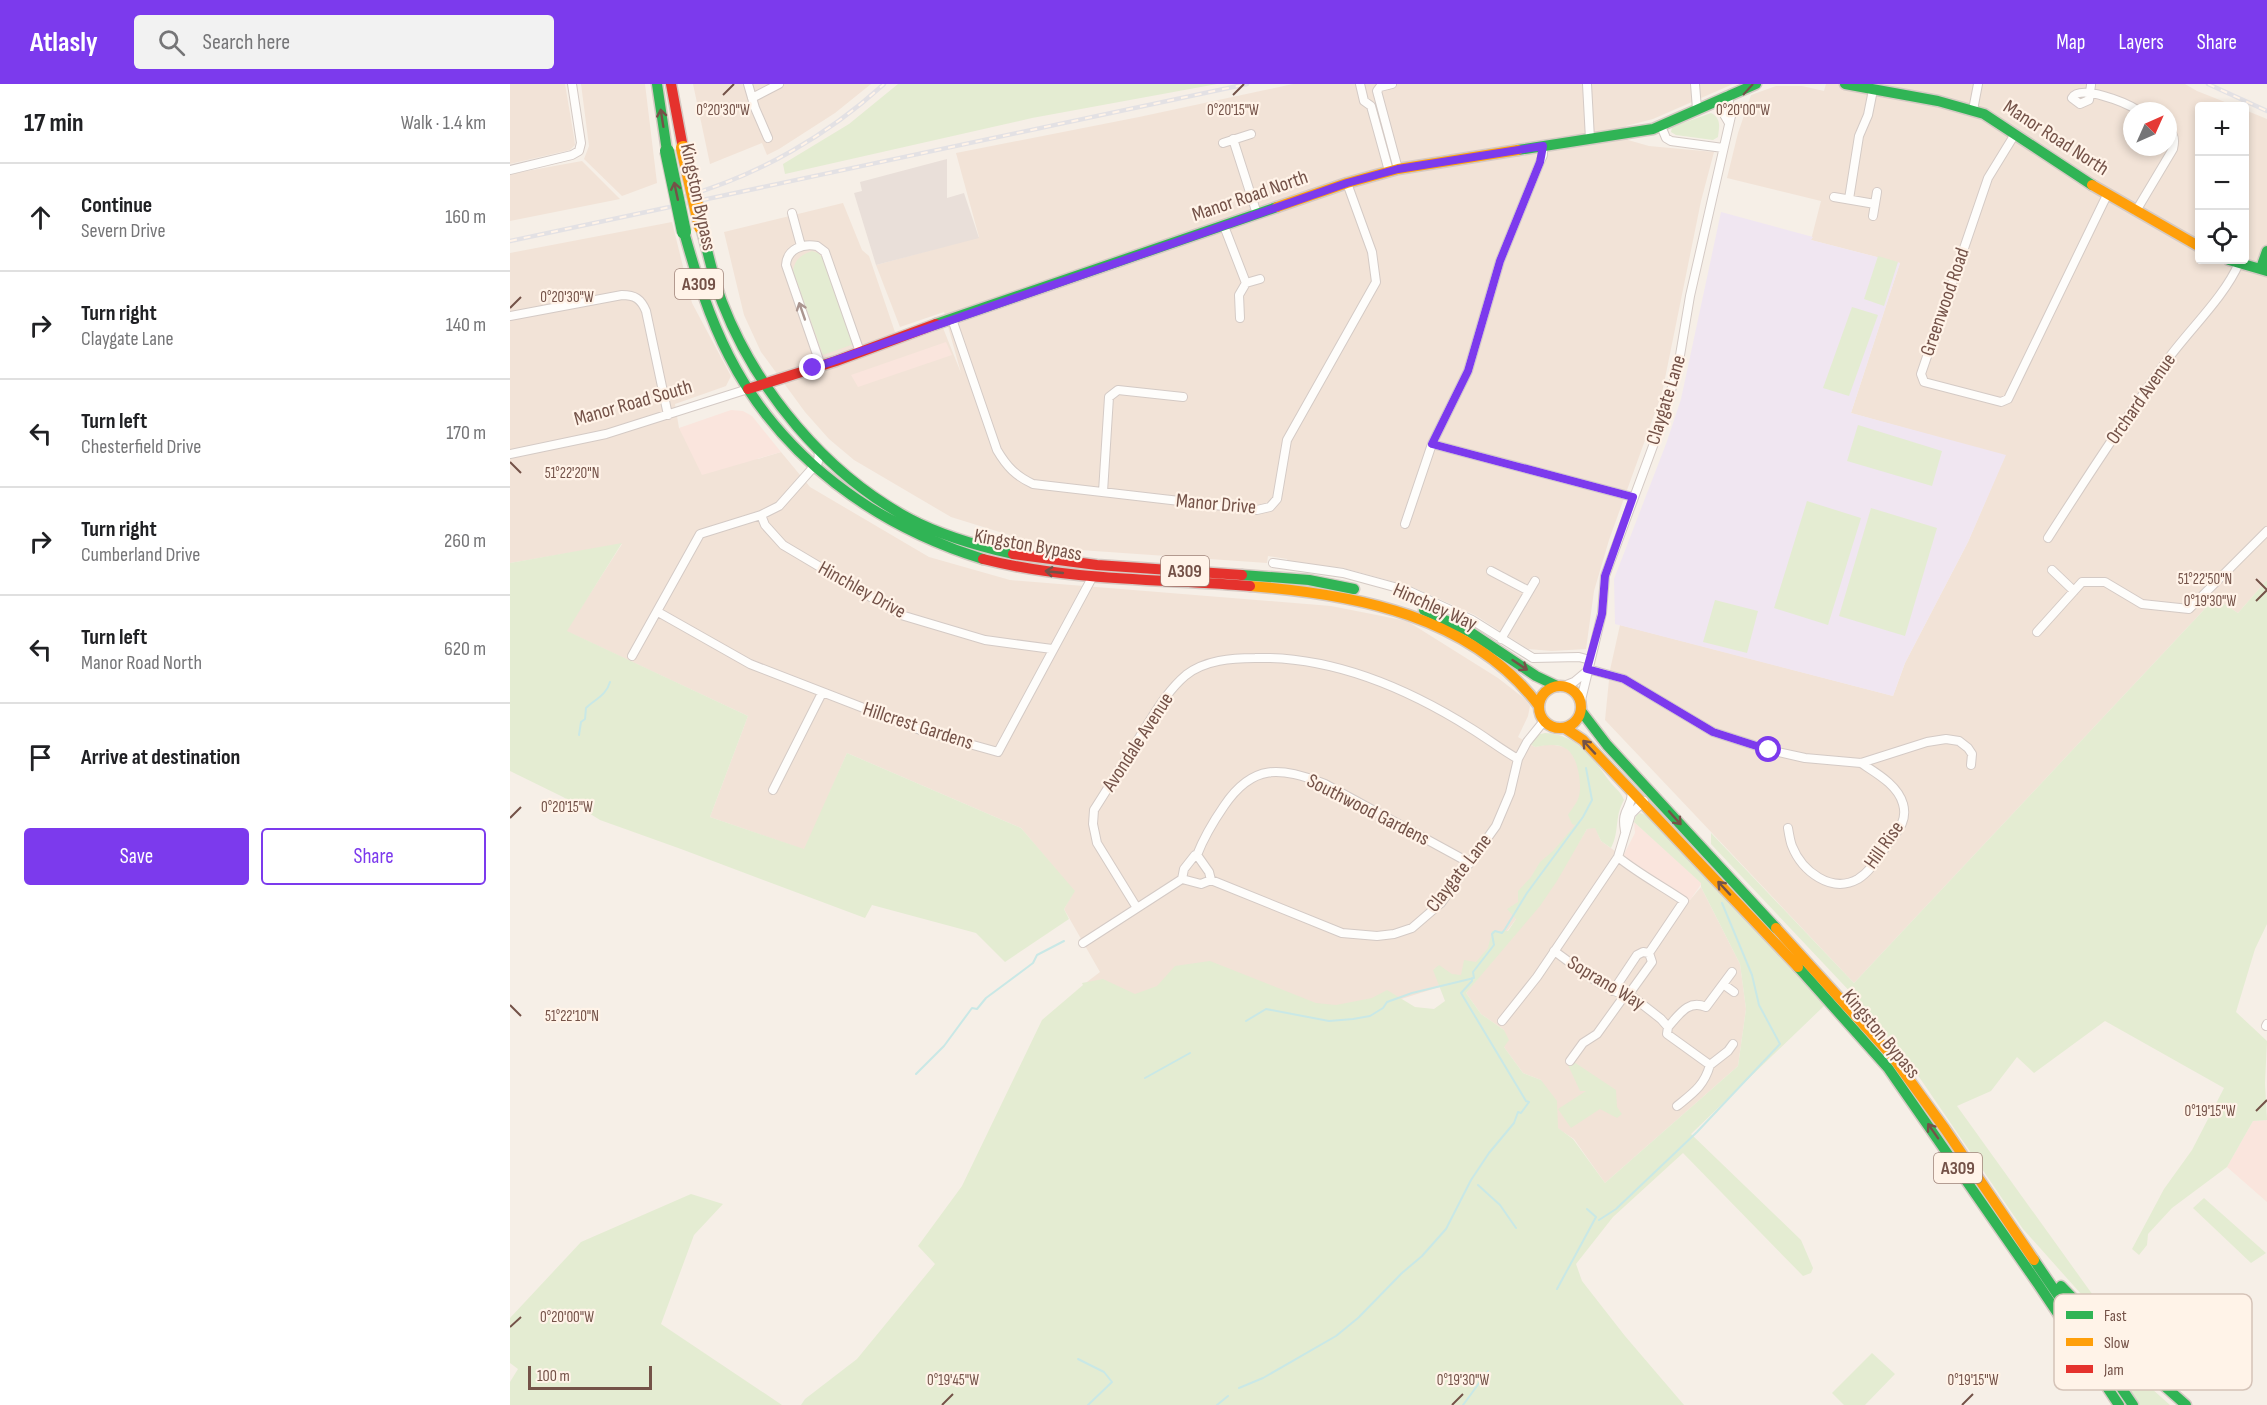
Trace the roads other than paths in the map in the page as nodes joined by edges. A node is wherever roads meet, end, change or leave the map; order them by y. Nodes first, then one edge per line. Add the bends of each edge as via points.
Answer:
1 (572, 84) edge
2 (657, 84) edge
3 (671, 84) edge
4 (748, 84) edge
5 (779, 84) edge
6 (1360, 84) edge
7 (1392, 84) edge
8 (1587, 84) edge
9 (1695, 84) edge
10 (1756, 84) edge
11 (1845, 84) edge
12 (1978, 84) edge
13 (2091, 85) edge
14 (1873, 90) junction
15 (752, 98) junction
16 (1722, 98) junction
17 (2125, 102) edge
18 (1697, 109) junction
19 (1973, 110) junction
20 (1729, 123) junction
21 (1661, 126) junction
22 (1251, 134) dead end
23 (2015, 134) junction
24 (768, 138) dead end
25 (1233, 139) junction
26 (1590, 139) junction
27 (1223, 143) dead end
28 (1543, 146) junction
29 (1723, 148) junction
30 (2168, 156) edge
31 (510, 170) edge
32 (1394, 170) junction
33 (1347, 183) junction
34 (1877, 192) dead end
35 (2107, 195) junction
36 (1834, 197) dead end
37 (1849, 199) junction
38 (1875, 204) junction
39 (2136, 211) junction
40 (792, 213) dead end
41 (1257, 214) junction
42 (1873, 216) dead end
43 (1224, 226) junction
44 (2195, 244) edge
45 (801, 246) junction
46 (2267, 251) edge
47 (2234, 264) edge
48 (2244, 264) edge
49 (2264, 270) edge
50 (1260, 279) dead end
51 (1246, 283) junction
52 (722, 302) junction
53 (510, 316) edge
54 (1239, 318) dead end
55 (952, 319) junction
56 (860, 352) junction
57 (821, 366) junction
58 (766, 383) junction
59 (748, 389) junction
60 (1183, 397) dead end
61 (668, 415) junction
62 (1432, 444) junction
63 (819, 451) junction
64 (510, 454) edge
65 (812, 466) junction
66 (1102, 492) junction
67 (1633, 497) junction
68 (761, 515) junction
69 (1405, 524) dead end
70 (2267, 531) edge
71 (2048, 538) dead end
72 (1273, 563) dead end
73 (2052, 570) dead end
74 (1491, 571) dead end
75 (1093, 576) junction
76 (1535, 580) dead end
77 (1529, 591) junction
78 (2074, 591) junction
79 (658, 612) junction
80 (2037, 632) dead end
81 (1501, 639) junction
82 (1052, 649) junction
83 (632, 656) dead end
84 (1590, 660) junction
85 (1587, 670) junction
86 (1560, 686) junction
87 (822, 693) junction
88 (1539, 706) junction
89 (1581, 706) junction
90 (1544, 721) junction
91 (1565, 728) junction
92 (1617, 755) junction
93 (1518, 759) junction
94 (1861, 763) junction
95 (1971, 765) dead end
96 (773, 789) dead end
97 (1632, 793) junction
98 (1642, 804) junction
99 (1788, 828) dead end
100 (1626, 835) junction
101 (1197, 855) junction
102 (1618, 857) junction
103 (1470, 862) junction
104 (1182, 879) junction
105 (1211, 880) junction
106 (1137, 908) junction
107 (1083, 943) dead end
108 (1554, 951) junction
109 (1649, 953) junction
110 (1732, 972) dead end
111 (1723, 984) junction
112 (1612, 991) junction
113 (1734, 992) dead end
114 (1627, 995) junction
115 (1502, 1021) dead end
116 (1668, 1027) junction
117 (1733, 1044) dead end
118 (1570, 1061) dead end
119 (1710, 1065) junction
120 (1677, 1106) dead end
121 (2029, 1251) junction
122 (2058, 1294) edge
123 (2070, 1294) edge
124 (2054, 1308) edge
125 (2109, 1390) edge
126 (2123, 1390) edge
127 (2169, 1390) edge
128 (2119, 1405) edge
129 (2133, 1405) edge
130 (2186, 1405) edge

1 - 31 street via 579,151
59 -> 2 main road, Kingston Bypass / A309, bridge via 706,308 684,232
3 - 52 main road, Kingston Bypass / A309, bridge via 701,226
4 - 15 street
5 - 15 street
6 - 32 street
7 - 32 street via 1377,91
8 - 26 street
9 - 18 street
10 - 16 main road, Manor Road North
11 - 14 main road, Manor Road North
12 - 19 street
13 - 17 street
14 - 19 main road, Manor Road North
14 - 37 street via 1859,136
15 - 24 street
16 - 18 main road, Manor Road North
16 - 20 street
16 - 20 street, Claygate Lane via 1731,116
18 - 21 main road, Manor Road North
19 - 23 main road, Manor Road North
20 - 29 street, Claygate Lane
21 - 26 main road, Manor Road North
21 - 29 street via 1671,141
22 - 25 street
23 - 35 main road, Manor Road North
23 - 35 street, Greenwood Road via 1988,178 1921,374 1924,382 2001,402 2008,399
25 - 27 street
25 - 41 street
26 - 28 main road, Manor Road North
28 - 32 main road, Manor Road North
28 - 62 street via 1500,261 1468,371
29 - 67 street, Claygate Lane via 1678,367
30 - 39 street
32 - 33 main road, Manor Road North
33 - 41 main road, Manor Road North
33 - 66 street, Manor Drive via 1372,252 1376,282 1287,440 1277,499 1270,507 1257,510
34 - 38 street
35 - 39 main road, Manor Road North
36 - 37 street
37 - 38 street
38 - 42 street
39 - 44 main road, Manor Road North
40 - 45 street
41 - 43 main road, Manor Road North
43 - 51 street
43 - 55 main road, Manor Road North
45 - 56 street via 817,246 825,252
57 -> 45 street via 786,265 788,256
46 - 49 main road
47 - 71 street, Orchard Avenue via 2234,276 2138,400
48 - 49 main road
50 - 51 street
51 - 54 street via 1239,295
52 - 58 main road, Kingston Bypass / A309
52 - 59 main road via 733,339 752,376
53 - 61 street via 632,295 646,311
55 - 56 main road, Manor Road North
55 - 66 street, Manor Drive via 997,450 1006,465 1033,484
56 - 57 main road, Manor Road North
57 - 58 main road, Manor Road North
58 - 59 main road, Manor Road South
58 - 63 main road, Kingston Bypass / A309
58 - 65 main road via 765,398
59 - 61 street, Manor Road South
59 - 65 main road, Kingston Bypass / A309 via 783,437
60 - 66 street via 1118,390 1109,397
61 - 64 street, Manor Road South via 606,434
62 - 67 street
62 - 69 street
63 - 65 street
63 -> 86 main road, Kingston Bypass / A309 via 847,478 897,513 965,543 1075,563 1267,576 1345,586 1440,617 1490,644 1536,676
65 - 68 street via 779,506
75 -> 65 main road, Kingston Bypass / A309 via 1039,570 959,552 866,506
67 - 84 street, Claygate Lane via 1605,576 1602,614
68 - 79 street via 700,534
68 - 82 street, Hinchley Drive via 783,545 901,615 985,640
70 - 78 street via 2189,609 2142,604 2105,582 2082,582
72 - 81 street, Hinchley Way via 1343,573 1409,591 1472,620
73 - 78 street
74 - 77 street
75 - 82 street, Hillcrest Gardens
75 - 88 main road, Kingston Bypass / A309 via 1309,591 1386,606 1451,633 1488,656 1529,691
76 - 77 street
77 - 81 street
78 - 80 street
79 - 83 street
79 - 87 street, Hillcrest Gardens via 750,664
81 - 84 street, Hinchley Way via 1533,658
82 - 87 street, Hillcrest Gardens via 998,752 923,731
84 - 85 street, Claygate Lane
85 - 86 street via 1574,682
85 - 89 street, Claygate Lane
85 - 94 street via 1624,679 1713,732 1805,758
86 - 88 main road via 1545,692
86 - 89 main road via 1575,692
87 - 96 street
88 - 90 main road
89 - 91 main road via 1578,720
89 - 92 main road, Kingston Bypass / A309 via 1594,730
90 - 91 main road
90 - 93 street, Claygate Lane via 1530,736
97 -> 91 main road, Kingston Bypass / A309 via 1583,740
92 - 98 street via 1647,795
92 -> 121 main road, Kingston Bypass / A309 via 1892,1056
93 - 103 street, Claygate Lane via 1504,810
93 - 106 street, Avondale Avenue via 1419,698 1334,666 1276,657 1222,660 1205,666 1188,673 1160,704 1094,810 1097,843
94 - 95 street via 1946,739 1959,741 1968,748
94 - 99 street, Hill Rise via 1893,787 1903,802 1905,817 1869,870 1844,883 1828,882 1813,875 1792,846
97 - 98 main road, Kingston Bypass / A309
97 - 100 street via 1623,817
98 - 100 street via 1631,814
124 -> 98 main road, Kingston Bypass / A309 via 1888,1068 1779,946
100 - 102 street
101 - 103 street, Southwood Gardens via 1232,794 1261,773 1276,771 1325,784
101 - 104 street via 1184,869
101 - 105 street
102 - 108 street
102 - 109 street via 1684,901
103 - 105 street, Claygate Lane via 1434,911 1412,928 1377,936 1327,928
104 - 105 street, Claygate Lane via 1193,884
104 - 106 street
106 - 107 street
108 - 112 street, Soprano Way
108 - 115 street
109 - 112 street via 1637,955
109 - 114 street via 1652,962
110 - 111 street
111 - 113 street
111 - 116 street via 1706,1006 1694,1004 1686,1008
112 - 114 street, Soprano Way
114 - 116 street, Soprano Way
114 - 118 street
116 - 119 street, Soprano Way via 1667,1034
117 - 119 street
119 - 120 street via 1698,1090
121 - 122 main road
121 - 123 main road, A309
128 -> 125 main road, Kingston Bypass / A309
126 - 129 main road
127 - 130 main road, A309

